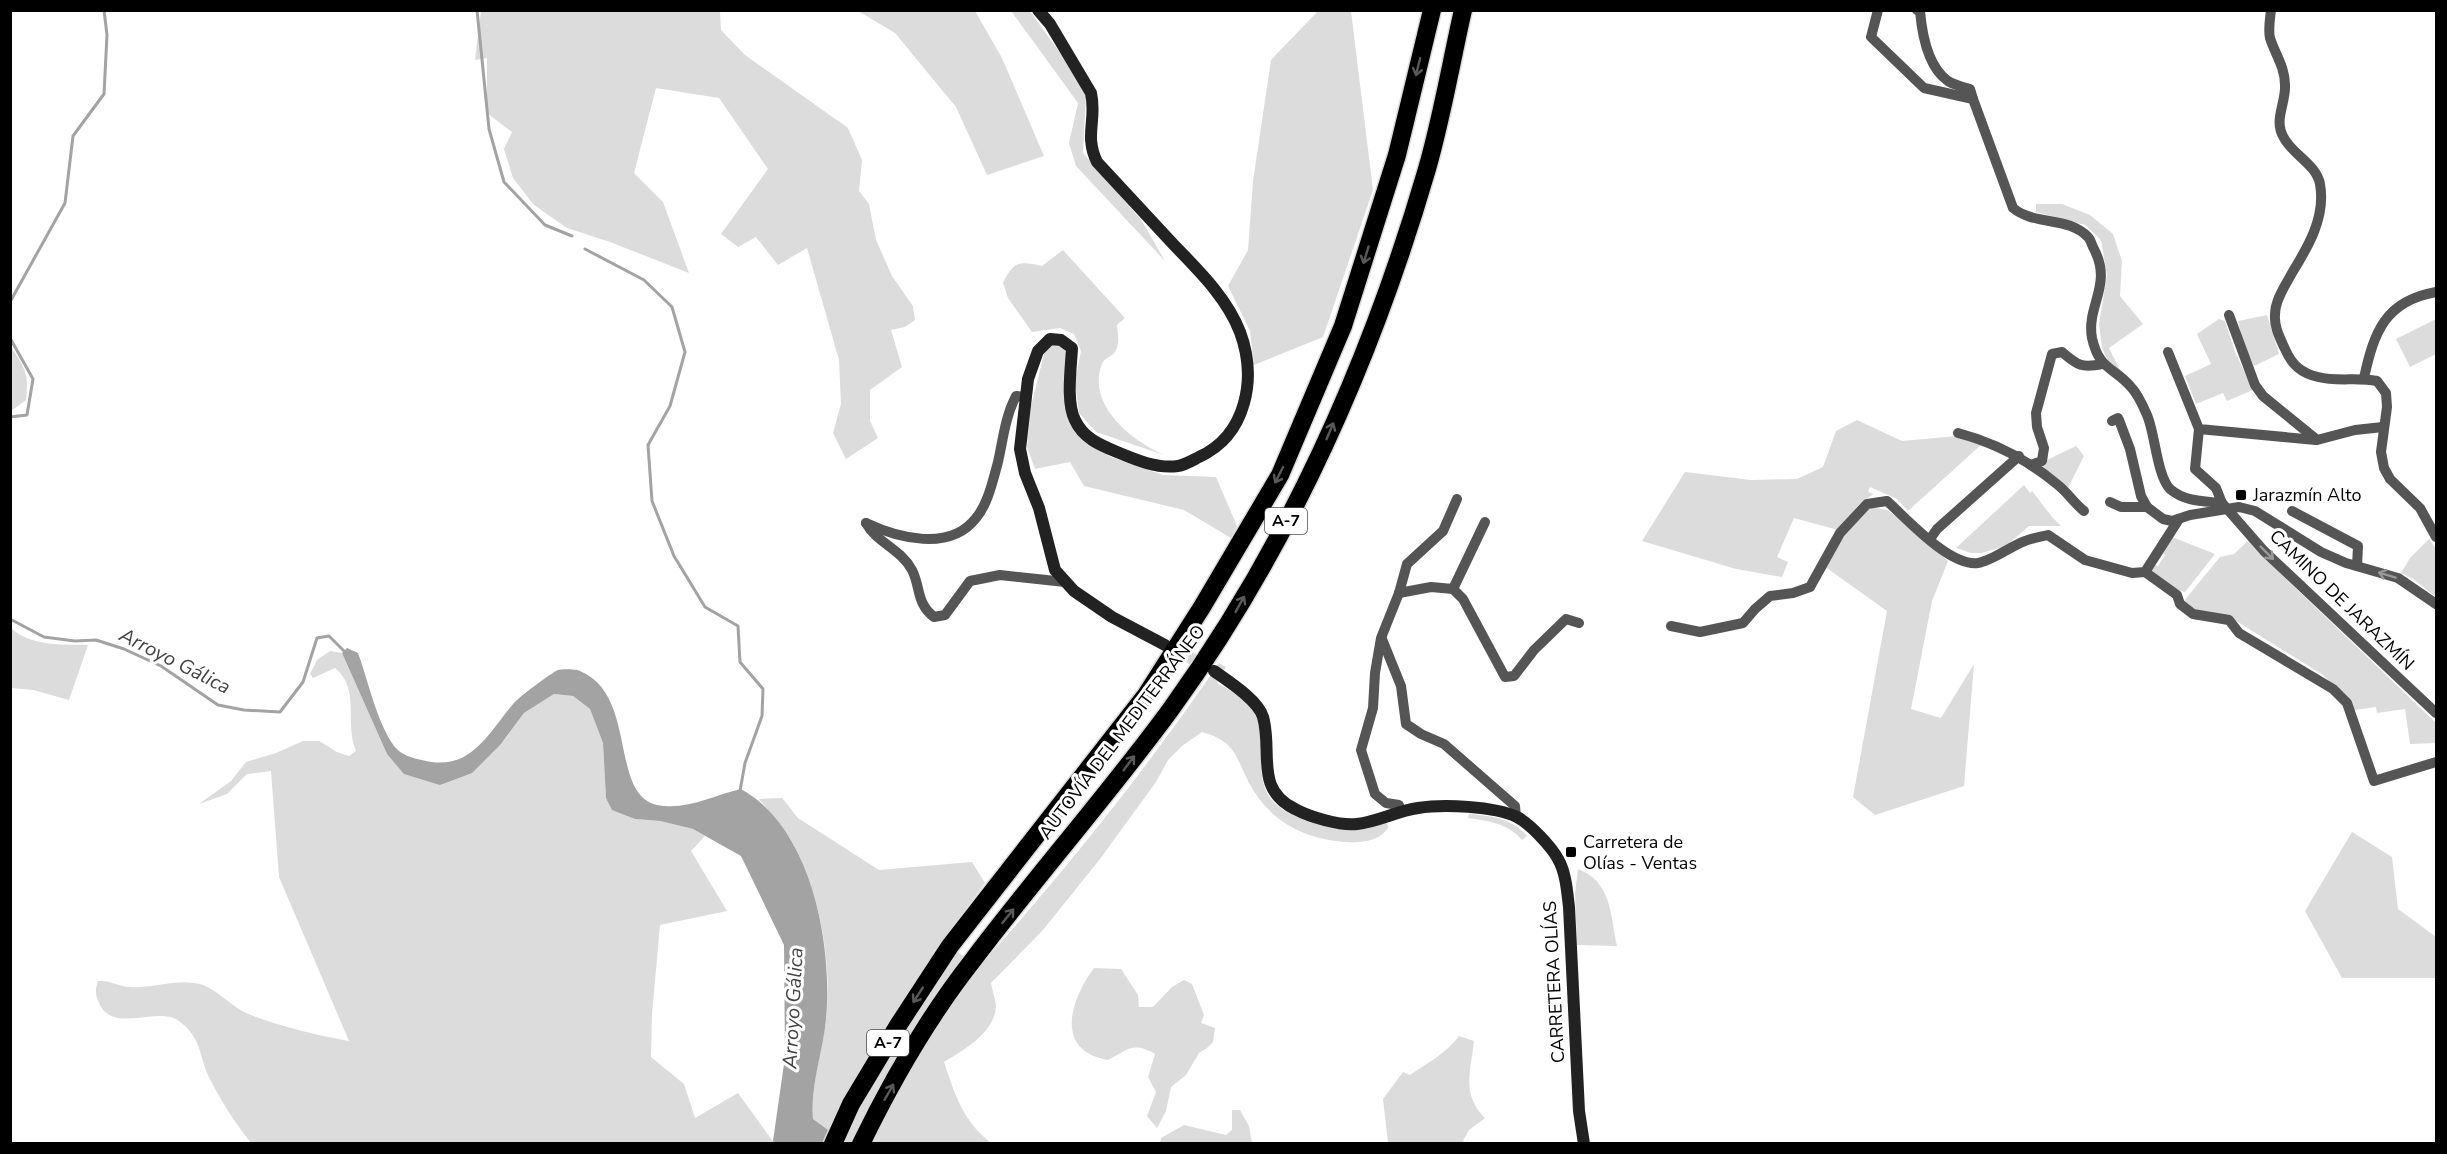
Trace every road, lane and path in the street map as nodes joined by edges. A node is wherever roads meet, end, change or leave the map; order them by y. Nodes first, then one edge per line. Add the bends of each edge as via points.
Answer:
1 (1038, 10) edge
2 (1432, 10) edge
3 (1463, 10) edge
4 (1878, 10) edge
5 (1917, 10) edge
6 (2271, 10) edge
7 (1973, 99) junction
8 (2436, 292) edge
9 (2229, 315) dead end
10 (2168, 352) dead end
11 (2103, 364) junction
12 (2364, 378) junction
13 (1025, 397) junction
14 (2112, 421) dead end
15 (2383, 427) junction
16 (2199, 429) junction
17 (1958, 433) dead end
18 (2317, 440) junction
19 (2019, 456) junction
20 (2031, 465) junction
21 (1457, 498) dead end
22 (2110, 502) dead end
23 (2225, 506) junction
24 (2147, 507) junction
25 (2084, 511) dead end
26 (2292, 511) dead end
27 (2179, 519) junction
28 (1485, 522) dead end
29 (2436, 537) edge
30 (1930, 539) junction
31 (2357, 566) junction
32 (2145, 572) junction
33 (1065, 582) junction
34 (1454, 589) junction
35 (1398, 593) junction
36 (2436, 604) edge
37 (1579, 623) dead end
38 (1671, 626) dead end
39 (1381, 638) junction
40 (1164, 645) tunnel mouth
41 (1214, 670) tunnel mouth
42 (2436, 713) edge
43 (2436, 762) edge
44 (1401, 812) junction
45 (1516, 817) junction
46 (833, 1143) edge
47 (861, 1143) edge
48 (1584, 1143) edge

1 - 13 main road via 1091,93 1094,106 1089,141 1097,162 1226,304 1240,332 1247,379 1241,414 1224,441 1179,466 1153,465 1097,444 1083,433 1074,419 1071,403 1072,348 1061,340 1050,339 1038,351
2 -> 46 highway, AUTOVÍA DEL MEDITERRÁNEO / A-7 via 1397,155 1343,326 1280,475 1203,607 1146,694 950,946 851,1104
47 -> 3 highway, AUTOVÍA DEL MEDITERRÁNEO / A-7 via 924,1031 971,962 1171,708 1230,622 1308,483 1372,332 1420,190
4 - 7 street via 1871,38 1924,88
5 - 7 street via 1936,69 1949,82 1970,89
6 - 12 street via 2269,36 2284,70 2279,125 2284,139 2317,174 2320,185 2319,215 2311,243 2276,304 2278,333 2290,362 2301,371 2319,378
7 - 11 street via 2013,208 2022,216 2068,224 2088,238 2102,263 2092,338
8 - 12 street via 2408,300 2392,311 2379,327
9 - 18 street via 2255,385
10 - 16 street
11 - 20 street via 2077,365 2062,352 2052,354 2036,413 2044,454 2042,461
11 - 23 street via 2132,387 2148,417 2169,488 2188,500
12 - 15 street via 2377,381 2386,393
13 - 33 main road via 1020,449 1024,473 1039,508 1055,570
13 - 33 street via 1016,396 1010,407 984,503 965,528 930,540 866,523 872,533 898,552 912,571 918,594 934,617 945,615 970,581 1000,574
14 - 24 street via 2119,420
15 - 18 street
15 - 29 street via 2384,468 2420,508
16 - 18 street
16 - 23 street, CAMINO DE JARAZMÍN via 2195,469 2216,488
17 - 19 street via 1983,439
19 - 20 street
19 - 30 street
20 - 25 street
21 - 35 street via 1443,531 1407,564
22 - 24 street via 2121,507
23 - 27 street
23 - 31 street via 2255,511 2312,547
23 -> 42 street, CAMINO DE JARAZMÍN via 2264,551
24 - 27 street via 2163,519
26 - 31 street via 2358,546
27 - 32 street
28 - 34 street
30 - 32 street via 1961,561 1979,563 2027,540 2048,535 2085,560 2132,573
30 - 38 street via 1887,501 1867,504 1840,533 1810,587 1770,596 1743,623 1700,632
36 -> 31 street via 2398,578
32 - 43 street via 2177,595 2180,604 2193,614 2229,620 2239,633 2333,689 2347,703 2374,781
33 - 40 main road via 1112,617
34 - 35 street via 1431,587
34 - 37 street via 1463,598 1505,677 1514,676 1566,619
35 - 39 street
39 - 44 street via 1373,708 1361,750 1375,794 1399,805
39 - 45 street via 1401,686 1406,724 1444,744 1515,806
41 - 44 main road via 1244,693 1263,715 1267,777 1276,796 1294,809 1320,819 1355,824
44 - 45 main road via 1452,805
45 - 48 main road, CARRETERA OLÍAS via 1532,828 1558,858 1565,879

